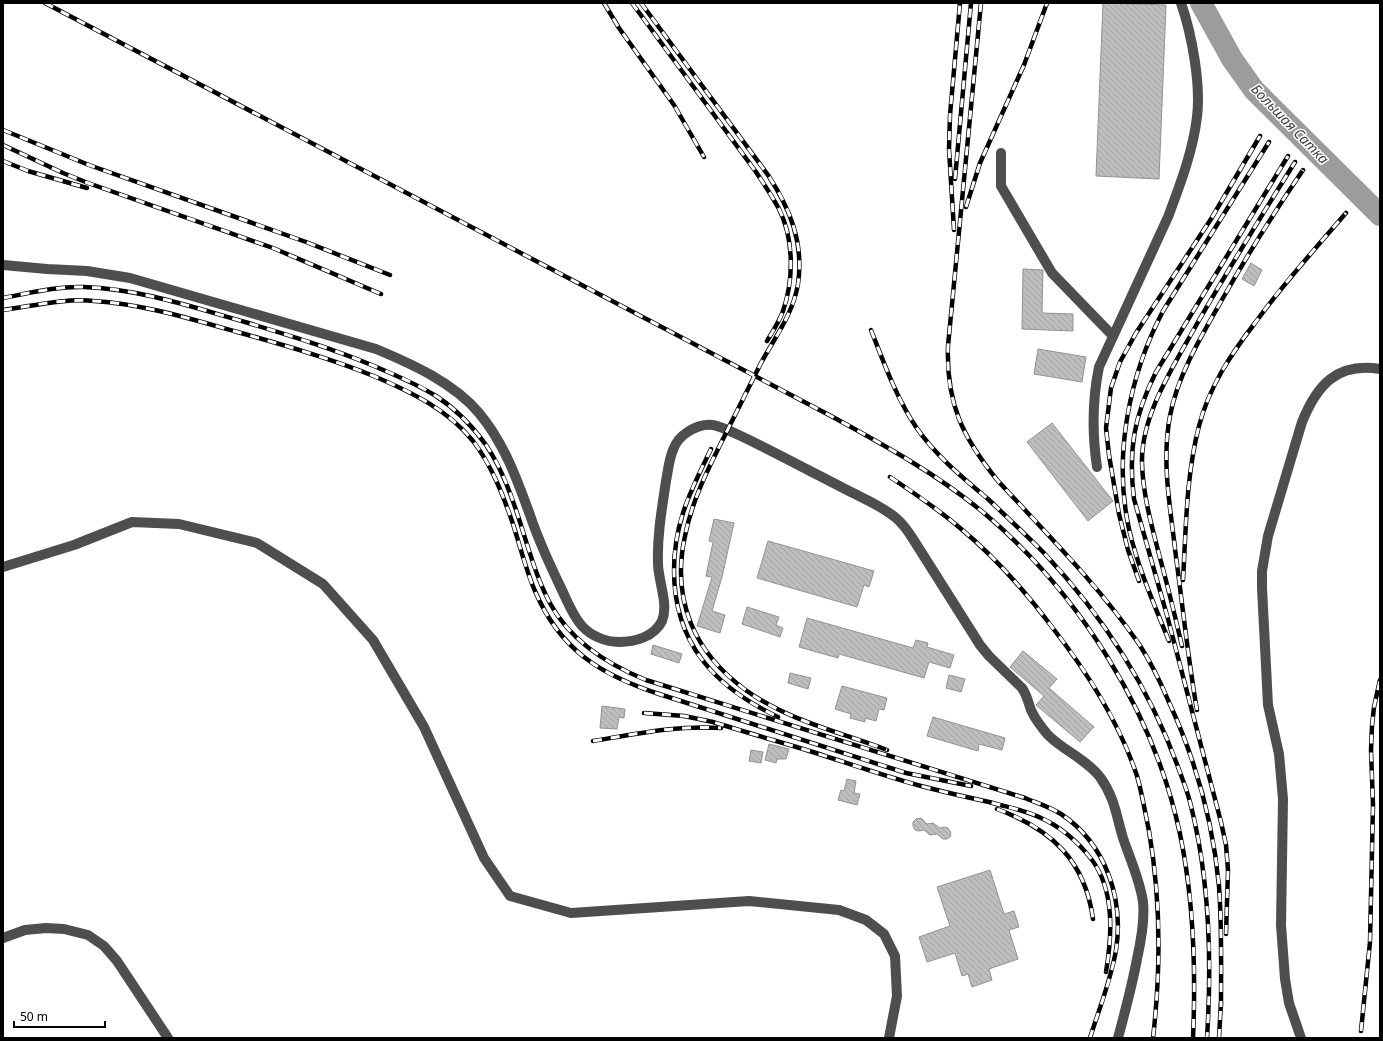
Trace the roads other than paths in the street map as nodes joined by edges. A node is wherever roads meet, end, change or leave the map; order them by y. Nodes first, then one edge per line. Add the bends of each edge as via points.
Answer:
1 (1181, 3) edge
2 (1001, 153) dead end
3 (3, 264) edge
4 (1113, 336) junction
5 (1380, 369) edge
6 (1097, 467) dead end
7 (3, 567) edge
8 (3, 938) edge
9 (168, 1038) edge
10 (889, 1038) edge
11 (1118, 1038) edge
12 (1301, 1038) edge

1 - 4 lane via 1197,76 1197,118 1194,133 1168,217
2 - 4 lane via 1001,186 1052,272
3 - 11 lane via 87,270 130,278 376,349 403,360 446,385 470,402 488,424 517,479 543,548 572,609 584,628 605,640 637,640 652,632 663,619 664,605 658,562 660,525 669,463 676,444 696,427 713,425 735,434 888,512 914,539 985,650 1022,688 1041,727 1057,743 1092,768 1113,799 1143,902 1138,955
4 - 6 lane via 1099,367 1095,388 1093,431
5 - 12 lane via 1355,368 1337,375 1323,386 1310,405 1302,422 1268,536 1262,571 1268,705 1279,754 1283,799 1281,925 1285,979 1289,1003
7 - 10 lane via 74,545 132,522 179,524 257,543 324,584 373,640 424,727 484,858 510,896 572,913 749,901 839,910 866,920 884,934 895,956 897,996
8 - 9 lane via 25,930 46,928 88,935 104,946 117,961

